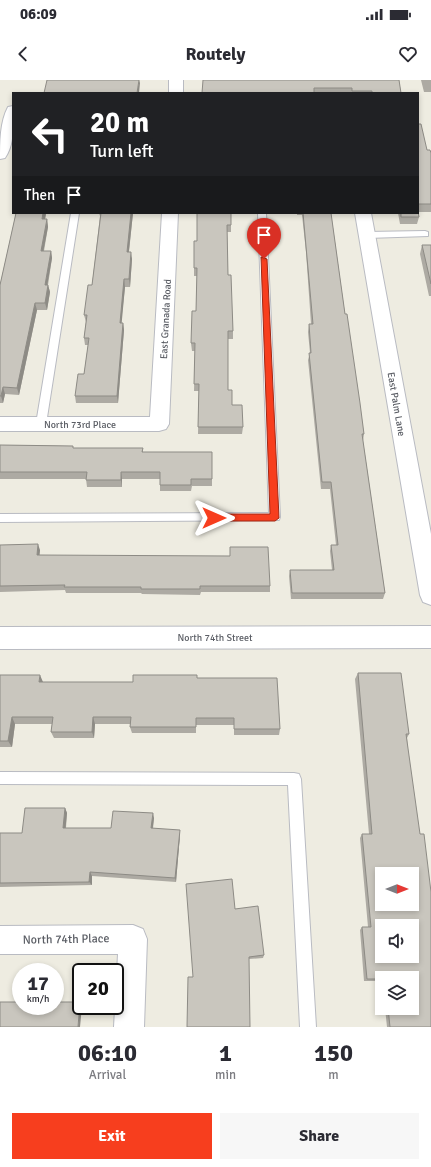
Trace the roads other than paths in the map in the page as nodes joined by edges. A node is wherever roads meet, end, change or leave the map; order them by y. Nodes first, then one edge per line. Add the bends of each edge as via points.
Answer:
1 (176, 80) edge
2 (176, 92) edge
3 (12, 113) edge
4 (0, 155) edge
5 (76, 214) edge
6 (170, 214) edge
7 (262, 214) edge
8 (363, 214) edge
9 (425, 234) dead end
10 (367, 235) junction
11 (0, 424) edge
12 (41, 424) junction
13 (159, 424) joint
14 (0, 518) edge
15 (431, 595) edge
16 (431, 637) edge
17 (0, 638) edge
18 (0, 778) edge
19 (0, 940) edge
20 (129, 1027) edge
21 (308, 1027) edge

1 - 2 street
3 - 4 street
5 - 12 lane
6 - 13 street, East Granada Road
7 - 14 lane via 275,518
8 - 10 street, East Palm Lane
9 - 10 lane
10 - 15 street, East Palm Lane
11 - 12 street, North 73rd Place
12 - 13 street, North 73rd Place
16 - 17 street, North 74th Street
18 - 21 lane via 294,779
19 - 20 street, North 74th Place via 133,939

